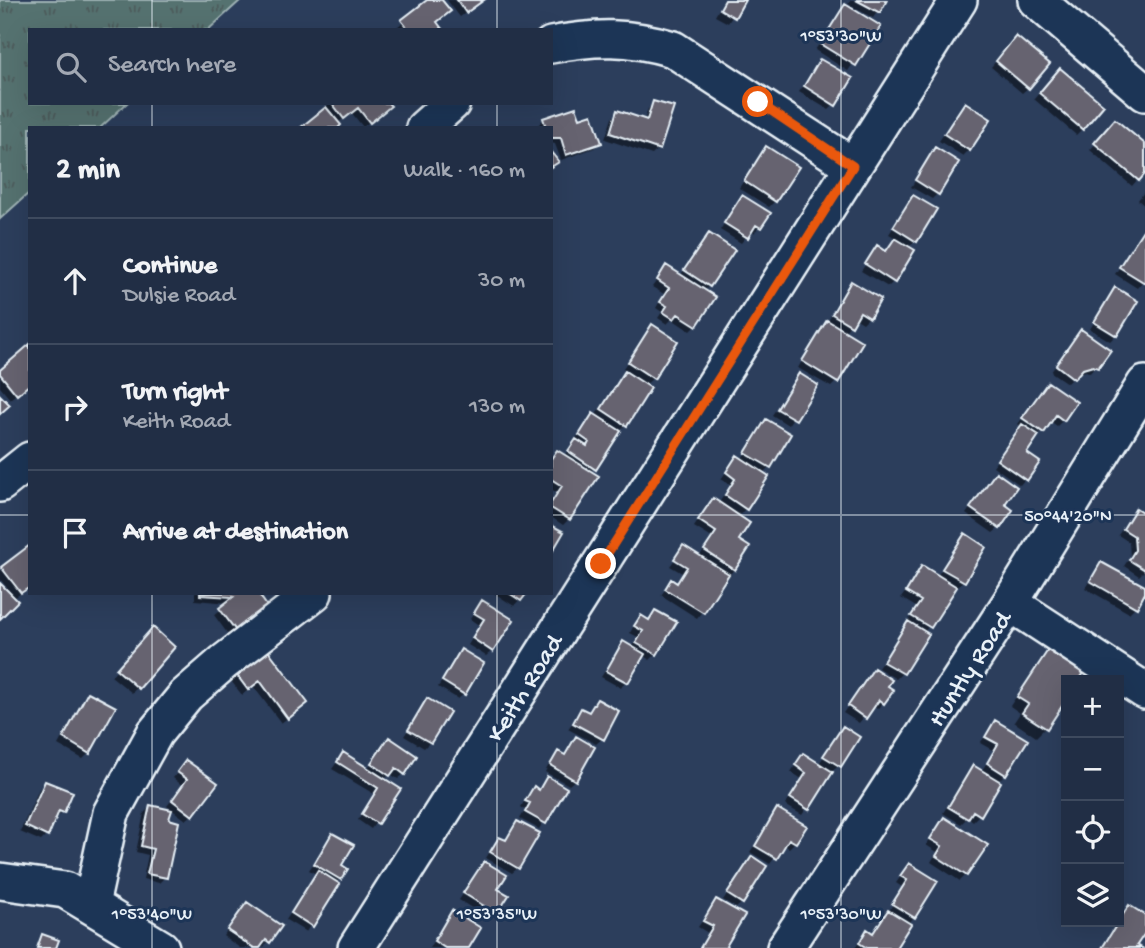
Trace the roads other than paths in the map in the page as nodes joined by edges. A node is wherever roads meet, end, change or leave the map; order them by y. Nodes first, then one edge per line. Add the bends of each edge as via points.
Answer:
1 (959, 0) edge
2 (1036, 0) edge
3 (553, 46) edge
4 (1145, 93) edge
5 (450, 105) edge
6 (426, 126) edge
7 (853, 166) junction
8 (1145, 384) edge
9 (28, 462) edge
10 (0, 484) edge
11 (311, 595) edge
12 (1010, 603) junction
13 (1145, 691) edge
14 (0, 881) edge
15 (91, 905) junction
16 (161, 948) edge
17 (356, 948) edge
18 (785, 948) edge

1 - 7 street, Keith Road
2 - 4 street
3 - 7 street via 603,37 673,49
5 - 6 street
7 - 17 street, Keith Road
8 - 12 street, Huntly Road
9 - 10 street
11 - 15 street via 186,695 155,733 111,813
12 - 13 street
12 - 18 street, Huntly Road
14 - 15 street via 65,890
15 - 16 street

